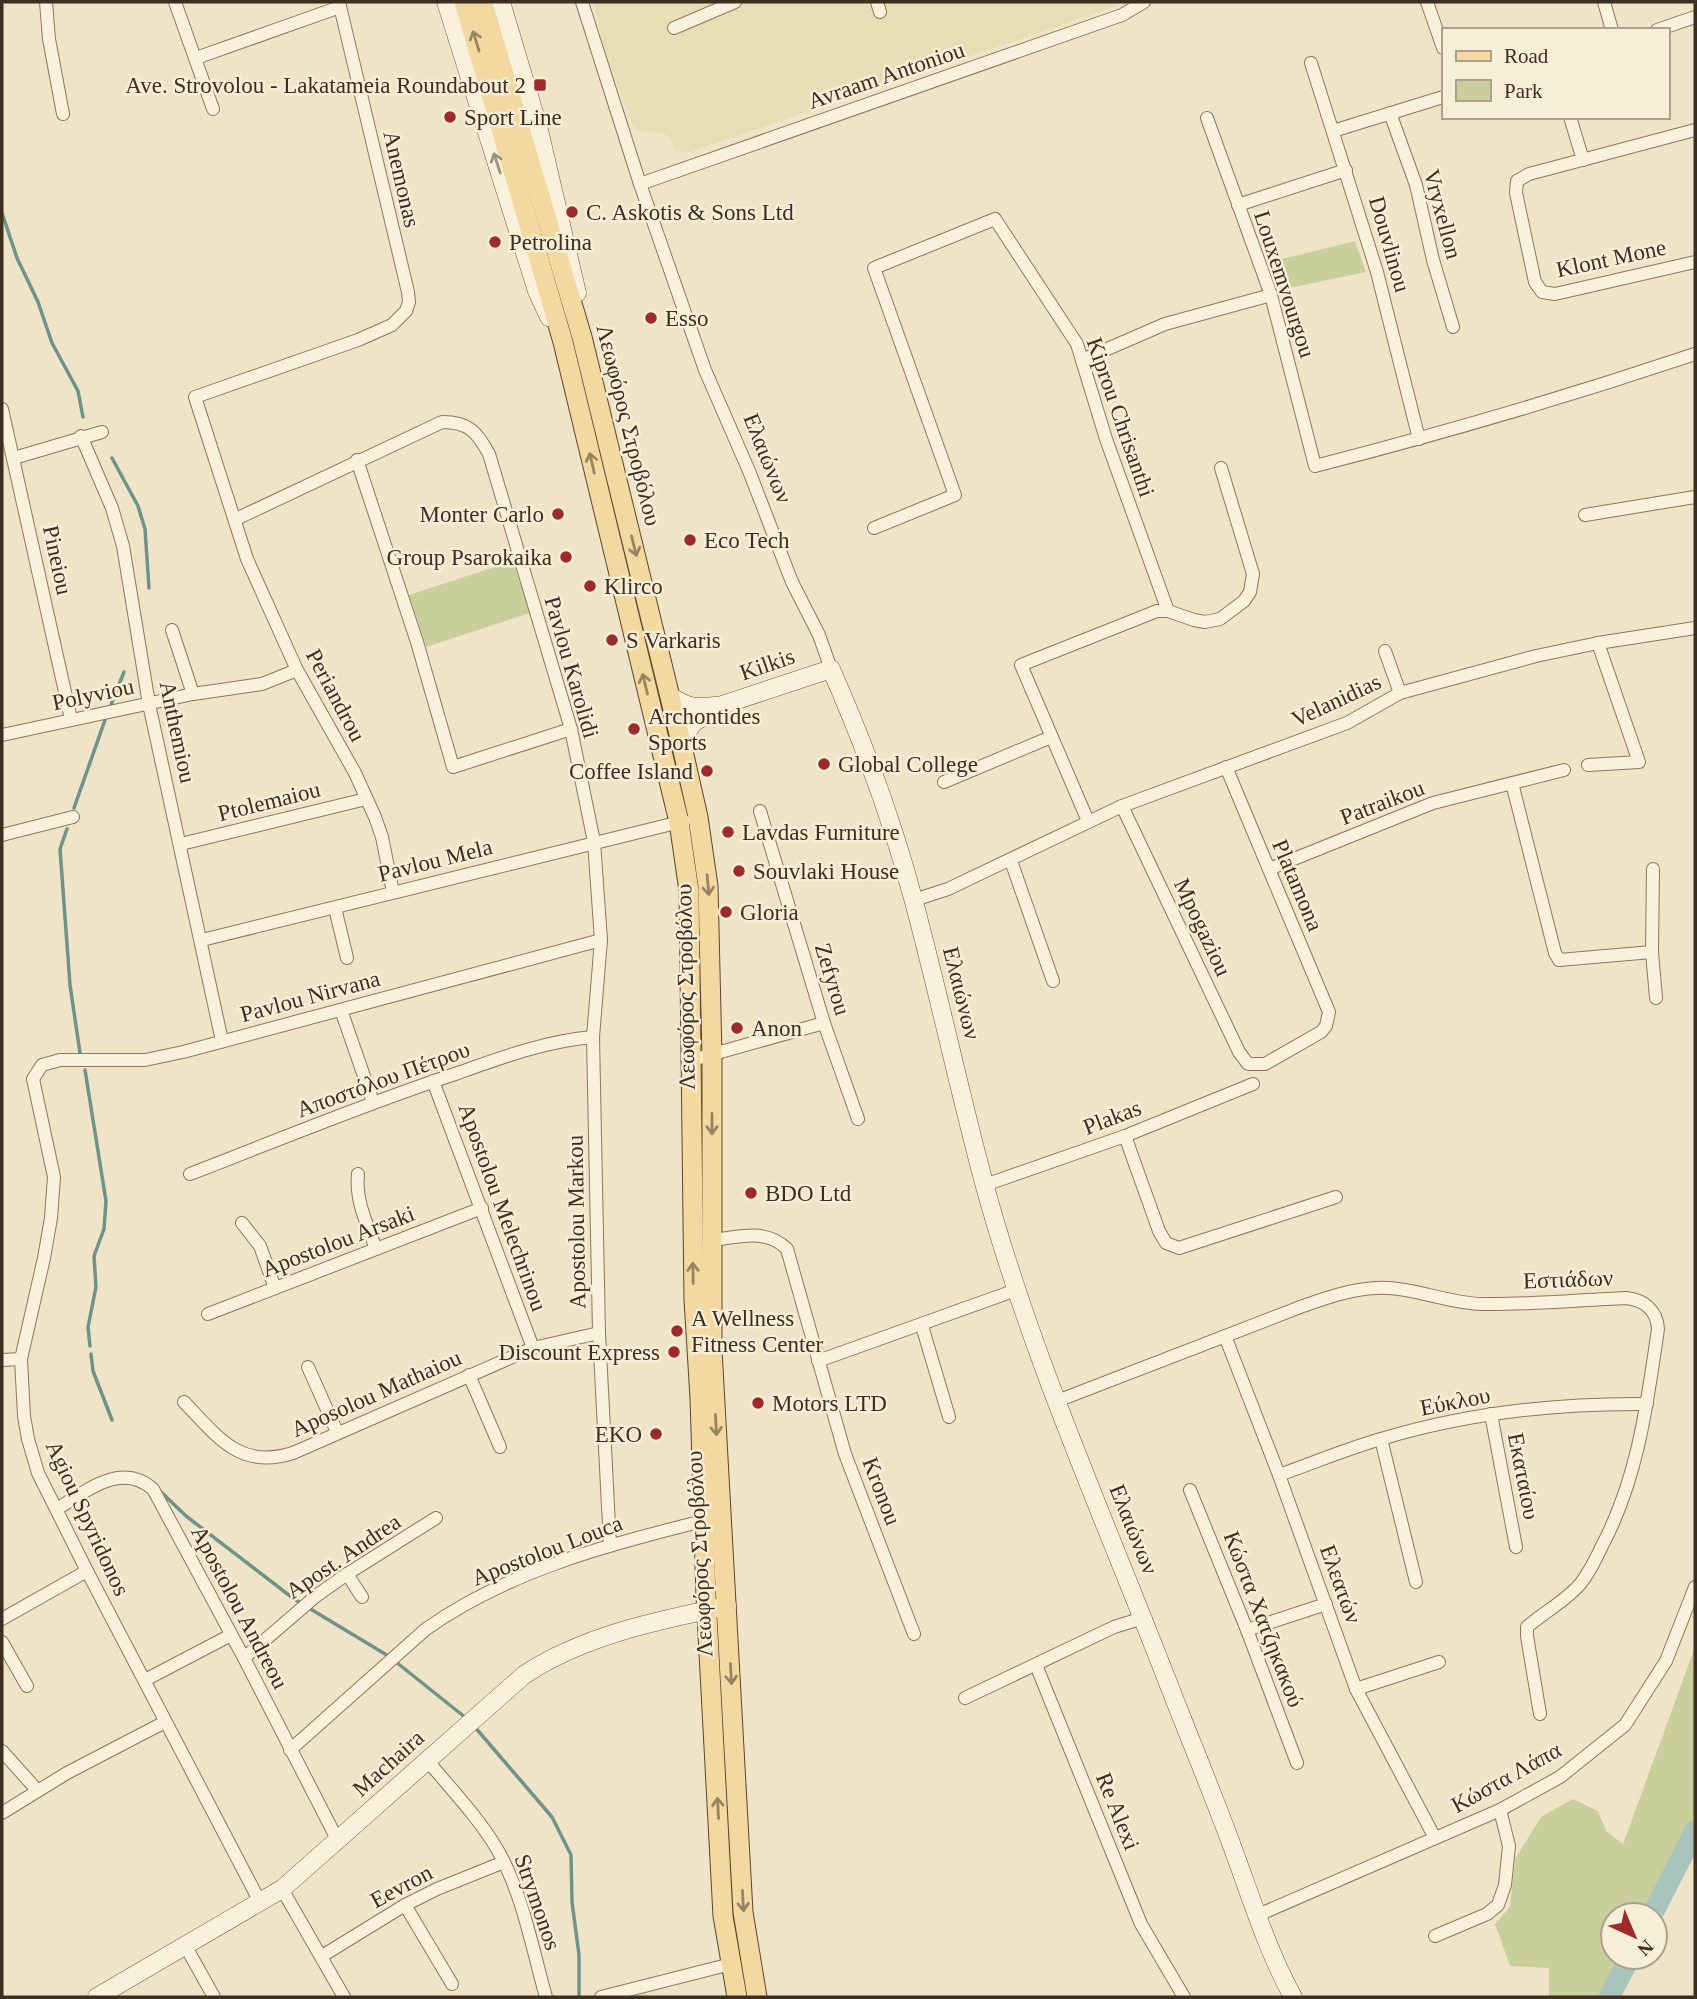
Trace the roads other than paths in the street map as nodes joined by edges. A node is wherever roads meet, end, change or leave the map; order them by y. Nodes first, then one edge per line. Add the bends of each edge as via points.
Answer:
1 (46, 2) edge
2 (175, 2) edge
3 (446, 2) edge
4 (464, 2) edge
5 (482, 2) edge
6 (501, 2) edge
7 (582, 2) edge
8 (735, 2) edge
9 (1144, 2) edge
10 (1427, 2) edge
11 (1604, 2) edge
12 (340, 5) edge
13 (1695, 18) edge
14 (674, 28) dead end
15 (1611, 28) edge
16 (1663, 28) edge
17 (1442, 45) edge
18 (196, 58) junction
19 (1311, 63) dead end
20 (1442, 97) edge
21 (213, 109) dead end
22 (1390, 113) junction
23 (62, 114) dead end
24 (1207, 118) dead end
25 (1571, 119) edge
26 (1695, 130) edge
27 (1333, 131) junction
28 (1583, 160) junction
29 (1346, 170) junction
30 (640, 184) junction
31 (1238, 205) junction
32 (1695, 262) edge
33 (1271, 295) junction
34 (1453, 327) dead end
35 (573, 339) junction
36 (1695, 354) edge
37 (1082, 360) junction
38 (195, 397) joint
39 (2, 410) edge
40 (102, 432) dead end
41 (81, 436) junction
42 (1419, 439) junction
43 (14, 458) junction
44 (357, 460) junction
45 (1221, 468) dead end
46 (1695, 497) edge
47 (1584, 515) dead end
48 (236, 519) junction
49 (874, 528) dead end
50 (1168, 611) junction
51 (1695, 628) edge
52 (172, 630) dead end
53 (1598, 643) junction
54 (1385, 651) dead end
55 (831, 669) junction
56 (297, 670) junction
57 (1400, 693) junction
58 (193, 694) junction
59 (670, 696) junction
60 (149, 704) junction
61 (719, 706) junction
62 (71, 719) junction
63 (571, 729) junction
64 (2, 735) edge
65 (1051, 737) junction
66 (681, 742) junction
67 (1588, 765) dead end
68 (1226, 767) junction
69 (1564, 770) dead end
70 (944, 782) dead end
71 (1512, 783) junction
72 (366, 799) junction
73 (1122, 806) junction
74 (760, 811) dead end
75 (73, 817) dead end
76 (698, 817) junction
77 (1088, 821) junction
78 (679, 822) junction
79 (2, 835) edge
80 (594, 842) junction
81 (181, 844) junction
82 (1011, 860) junction
83 (1269, 869) junction
84 (1653, 869) dead end
85 (393, 892) junction
86 (914, 900) junction
87 (335, 908) junction
88 (202, 940) junction
89 (601, 940) junction
90 (1653, 952) junction
91 (347, 958) dead end
92 (1053, 981) dead end
93 (1656, 998) dead end
94 (341, 1010) junction
95 (1329, 1020) joint
96 (824, 1023) junction
97 (593, 1037) junction
98 (222, 1041) junction
99 (712, 1056) junction
100 (692, 1060) junction
101 (33, 1079) joint
102 (433, 1081) junction
103 (1253, 1084) dead end
104 (373, 1102) junction
105 (858, 1119) dead end
106 (1125, 1136) junction
107 (190, 1174) dead end
108 (358, 1174) dead end
109 (985, 1185) junction
110 (1336, 1197) dead end
111 (482, 1208) junction
112 (242, 1223) dead end
113 (712, 1240) junction
114 (376, 1249) junction
115 (275, 1288) junction
116 (1016, 1290) junction
117 (208, 1314) dead end
118 (922, 1326) junction
119 (599, 1333) junction
120 (1226, 1336) junction
121 (533, 1348) junction
122 (20, 1359) junction
123 (2, 1360) edge
124 (818, 1361) junction
125 (308, 1367) dead end
126 (469, 1375) junction
127 (1057, 1401) junction
128 (184, 1402) dead end
129 (1647, 1404) junction
130 (1491, 1414) junction
131 (949, 1417) dead end
132 (337, 1432) junction
133 (1381, 1439) junction
134 (500, 1447) dead end
135 (1279, 1475) junction
136 (1190, 1490) dead end
137 (57, 1509) junction
138 (436, 1518) dead end
139 (703, 1521) junction
140 (610, 1544) junction
141 (1516, 1547) dead end
142 (87, 1571) junction
143 (347, 1574) junction
144 (1416, 1582) dead end
145 (1695, 1587) edge
146 (362, 1597) dead end
147 (1326, 1604) junction
148 (727, 1606) junction
149 (707, 1610) junction
150 (1143, 1618) junction
151 (2, 1619) edge
152 (1247, 1630) junction
153 (914, 1634) dead end
154 (231, 1635) junction
155 (2, 1642) edge
156 (244, 1658) junction
157 (1438, 1662) dead end
158 (1036, 1665) junction
159 (145, 1681) junction
160 (27, 1686) dead end
161 (1356, 1689) junction
162 (965, 1698) dead end
163 (1540, 1714) dead end
164 (164, 1722) junction
165 (290, 1750) junction
166 (2, 1751) edge
167 (427, 1760) junction
168 (1297, 1763) dead end
169 (37, 1790) junction
170 (1500, 1810) junction
171 (2, 1813) edge
172 (1435, 1838) junction
173 (338, 1841) junction
174 (504, 1862) junction
175 (282, 1889) junction
176 (260, 1902) junction
177 (405, 1905) junction
178 (1258, 1915) junction
179 (1435, 1936) dead end
180 (186, 1947) junction
181 (322, 1956) junction
182 (731, 1964) junction
183 (452, 1984) dead end
184 (633, 1993) edge
185 (97, 1997) edge
186 (214, 1997) edge
187 (344, 1997) edge
188 (546, 1997) edge
189 (601, 1997) edge
190 (737, 1997) edge
191 (757, 1997) edge
192 (1184, 1997) edge
193 (1293, 1997) edge

1 - 23 street
2 - 18 street
35 -> 3 main road via 537,291
35 -> 4 main road, Λεωφόρος Στροβόλου
5 - 35 main road, Λεωφόρος Στροβόλου
6 - 35 main road via 538,126 579,302
7 - 30 street, Ελαιώνων
8 - 14 street
9 - 30 street, Avraam Antoniou via 1122,15
10 - 17 street
11 - 15 street
12 - 18 street
12 - 38 street, Anemonas via 409,302 399,320 358,340
13 - 16 street
18 - 21 street
19 - 27 street, Douvlinou
20 - 22 street
22 - 27 street
22 - 34 street, Vryxellon via 1416,185
24 - 31 street, Louxemvourgou
25 - 28 street
26 - 28 street, Klont Mone
27 - 29 street, Douvlinou
28 - 32 street, Klont Mone via 1517,181 1535,282 1542,292 1555,294
29 - 31 street
29 - 42 street, Douvlinou
30 - 55 street, Ελαιώνων via 705,370
31 - 33 street, Louxemvourgou
33 - 37 street via 1165,324
33 - 42 street, Louxemvourgou via 1315,466
35 -> 59 main road, Λεωφόρος Στροβόλου
78 -> 35 main road, Λεωφόρος Στροβόλου
36 - 42 street
37 - 49 street, Kiprou Chrisanthi via 1077,344 995,219 874,268 955,495
37 - 50 street, Kiprou Chrisanthi
38 - 48 street, Periandrou
39 - 43 street, Pineiou
40 - 41 street
41 - 43 street
41 - 60 street, Anthemiou via 123,546
43 - 62 street, Pineiou
44 - 48 street
44 - 63 street, Pavlou Karolidi via 442,422 458,422 476,435 489,454
44 - 63 street via 453,767
45 - 50 street via 1253,574 1250,592 1220,619 1205,622
46 - 47 street
48 - 56 street, Periandrou via 247,559
50 - 65 street via 1157,611 1021,665
51 - 53 street, Velanidias
52 - 58 street
53 - 57 street, Velanidias
53 - 67 street via 1639,761
54 - 57 street
55 - 61 main road, Kilkis
55 - 86 main road, Ελαιώνων via 873,774
56 - 58 street, Polyviou via 262,684
56 - 72 street, Periandrou
57 - 68 street, Velanidias via 1347,723
58 - 60 street, Polyviou
59 - 61 main road, Kilkis via 685,706
59 - 66 main road, Λεωφόρος Στροβόλου
60 - 62 street, Polyviou
60 - 81 street, Anthemiou
61 - 66 main road, Kilkis via 693,723
62 - 64 street, Polyviou
63 - 80 street, Pavlou Karolidi
65 - 70 street
65 - 77 street
66 - 76 main road, Λεωφόρος Στροβόλου
68 - 73 street, Velanidias
68 - 83 street, Platamona
69 - 71 street, Patraikou
71 - 83 street, Patraikou via 1433,803
71 - 90 street via 1559,960
72 - 81 street, Ptolemaiou
72 - 85 street, Periandrou via 382,836
73 - 77 street, Velanidias
73 - 95 street, Mpogaziou via 1248,1064 1265,1064 1300,1045 1321,1032
74 - 96 street, Zefyrou
75 - 79 street
76 - 78 street, Pavlou Mela
76 -> 99 main road, Λεωφόρος Στροβόλου via 708,886
77 - 82 street, Velanidias
78 - 80 street, Pavlou Mela
78 - 100 main road, Λεωφόρος Στροβόλου via 689,891
80 - 85 street, Pavlou Mela
80 - 89 street, Pavlou Karolidi
81 - 88 street, Anthemiou
82 - 86 street, Velanidias
82 - 92 street
83 - 95 street, Platamona
84 - 90 street
85 - 87 street, Pavlou Mela
86 - 109 main road, Ελαιώνων
87 - 88 street, Pavlou Mela
87 - 91 street
88 - 98 street, Anthemiou
89 - 94 street, Pavlou Nirvana
89 - 97 street, Apostolou Markou
90 - 93 street
94 - 98 street, Pavlou Nirvana
94 - 104 street
96 - 99 street
96 - 105 street, Zefyrou
97 - 102 street, Αποστόλου Πέτρου via 540,1045
97 - 119 street, Apostolou Markou
98 - 101 street, Pavlou Nirvana via 145,1060 60,1060 42,1065
99 - 100 street
99 -> 113 main road, Λεωφόρος Στροβόλου
139 -> 100 main road, Λεωφόρος Στροβόλου via 694,1300
101 - 122 street, Agiou Spyridonos via 54,1177 44,1258
102 - 104 street, Αποστόλου Πέτρου
102 - 111 street, Apostolou Melechrinou
103 - 106 street, Plakas
104 - 107 street, Αποστόλου Πέτρου
106 - 109 street, Plakas
106 - 110 street via 1159,1231 1166,1243 1180,1248
108 - 114 street via 359,1202
109 - 116 main road, Ελαιώνων
111 - 114 street, Apostolou Arsaki
111 - 121 street, Apostolou Melechrinou
112 - 115 street via 260,1246
113 - 124 street, Kronou via 762,1235 787,1249
113 -> 148 main road, Λεωφόρος Στροβόλου via 712,1349
114 - 115 street, Apostolou Arsaki
115 - 117 street, Apostolou Arsaki
116 - 118 street
116 - 127 main road, Ελαιώνων
118 - 124 street
118 - 131 street
119 - 121 street, Aposolou Mathaiou
119 - 140 street, Apostolou Markou
120 - 127 street, Εστιάδων
120 - 129 street, Εστιάδων via 1334,1295 1376,1288 1480,1304 1632,1298 1648,1307 1657,1320
120 - 135 street, Ελεατών
121 - 126 street, Aposolou Mathaiou
122 - 123 street
122 - 137 street, Agiou Spyridonos via 28,1439
124 - 153 street, Kronou via 845,1454
125 - 132 street
126 - 132 street, Aposolou Mathaiou
126 - 134 street
127 - 150 main road, Ελαιώνων
128 - 132 street, Aposolou Mathaiou via 219,1438 257,1458 293,1453
129 - 130 street, Εύκλου via 1542,1407
129 - 163 street, Εστιάδων via 1628,1488 1589,1571 1569,1595 1527,1627
130 - 133 street, Εύκλου
130 - 141 street, Εκαταίου
133 - 135 street, Εύκλου
133 - 144 street
135 - 147 street, Ελεατών
136 - 152 street, Κώστα Χατζηκακού
137 - 142 street, Agiou Spyridonos
137 - 154 street, Apostolou Andreou via 101,1482 121,1476 144,1482 161,1502
138 - 143 street, Apost. Andrea
139 - 140 street, Apostolou Louca
139 - 149 main road, Λεωφόρος Στροβόλου
140 - 165 street, Apostolou Louca via 511,1580 449,1612
142 - 151 street
142 - 159 street, Agiou Spyridonos
143 - 146 street
143 - 156 street, Apost. Andrea
145 - 170 street, Κώστα Λάπα via 1666,1661 1625,1725 1560,1777
147 - 152 street
147 - 161 street, Ελεατών
148 - 149 main road, Machaira
148 -> 191 main road, Λεωφόρος Στροβόλου via 743,1912
149 - 167 main road, Machaira via 561,1653 524,1675
182 -> 149 main road, Λεωφόρος Στροβόλου via 723,1916
150 - 158 street
150 - 178 main road, Ελαιώνων
152 - 168 street, Κώστα Χατζηκακού
154 - 156 street, Apostolou Andreou
154 - 159 street
155 - 160 street
156 - 165 street, Apostolou Andreou
157 - 161 street
158 - 162 street
158 - 192 street, Re Alexi via 1141,1924
159 - 164 street, Agiou Spyridonos
161 - 172 street, Ελεατών
164 - 169 street
164 - 176 street, Agiou Spyridonos
165 - 173 street, Apostolou Andreou
166 - 169 street
167 - 173 main road, Machaira
167 - 174 street, Strymonos
169 - 171 street
170 - 172 street, Κώστα Λάπα
170 - 179 street via 1509,1846 1505,1885 1497,1905 1487,1914
172 - 178 street, Κώστα Λάπα
173 - 175 main road, Machaira
174 - 177 street, Eevron
174 - 188 street, Strymonos
175 - 176 main road, Machaira
175 - 181 street
176 - 180 main road, Machaira
177 - 181 street, Eevron
177 - 183 street
178 - 193 main road, Ελαιώνων
180 - 185 main road, Machaira
180 - 186 street
181 - 187 street
182 - 184 street
182 - 190 main road, Λεωφόρος Στροβόλου
184 - 189 street

